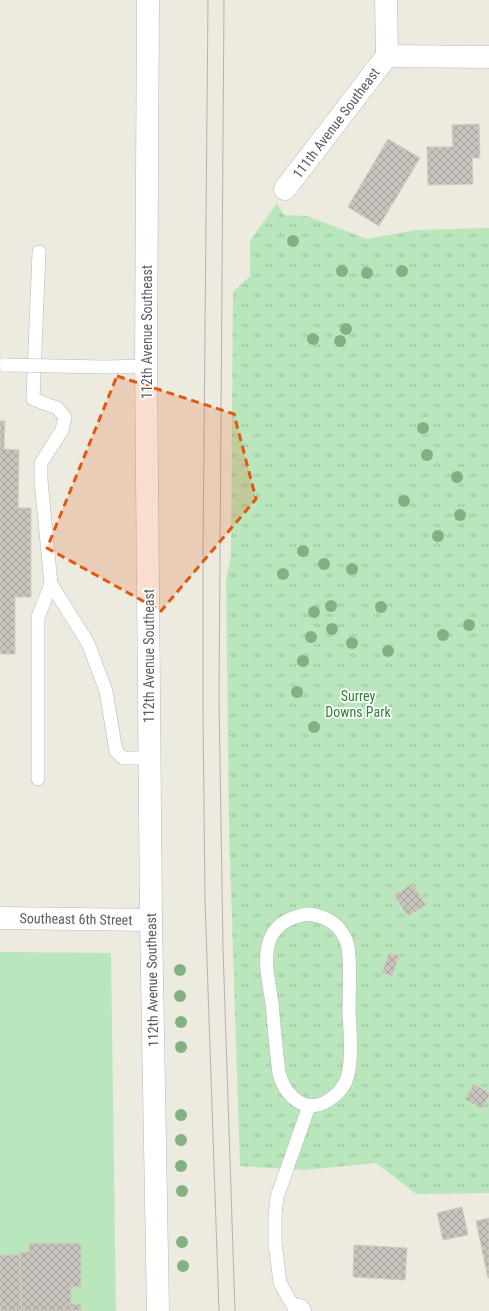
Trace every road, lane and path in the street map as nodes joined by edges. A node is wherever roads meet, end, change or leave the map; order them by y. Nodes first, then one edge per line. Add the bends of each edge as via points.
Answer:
1 (148, 0) edge
2 (386, 0) edge
3 (386, 56) junction
4 (489, 57) edge
5 (285, 189) dead end
6 (39, 252) dead end
7 (3, 365) edge
8 (146, 366) junction
9 (51, 584) junction
10 (150, 758) junction
11 (38, 778) dead end
12 (0, 918) edge
13 (151, 920) junction
14 (309, 1106) junction
15 (158, 1311) edge
16 (299, 1311) edge

1 - 8 main road, 112th Avenue Southeast
2 - 3 main road
3 - 4 main road
3 - 5 main road, 111th Avenue Southeast
6 - 9 lane via 33,399 57,408 65,417 62,430 42,462 41,480
7 - 8 lane, bridge
8 - 10 main road, 112th Avenue Southeast
9 - 10 lane via 88,643 106,691 116,751 123,758
9 - 11 lane via 38,617
10 - 13 main road, 112th Avenue Southeast
12 - 13 main road, Southeast 6th Street
13 - 15 main road, 112th Avenue Southeast
14 - 14 lane via 329,1101 342,1089 349,1071 350,1050 346,940 342,932 329,920 309,914 294,917 281,924 271,937 267,960 281,1081 293,1098
14 - 16 lane via 277,1197 275,1215 274,1243 280,1283

